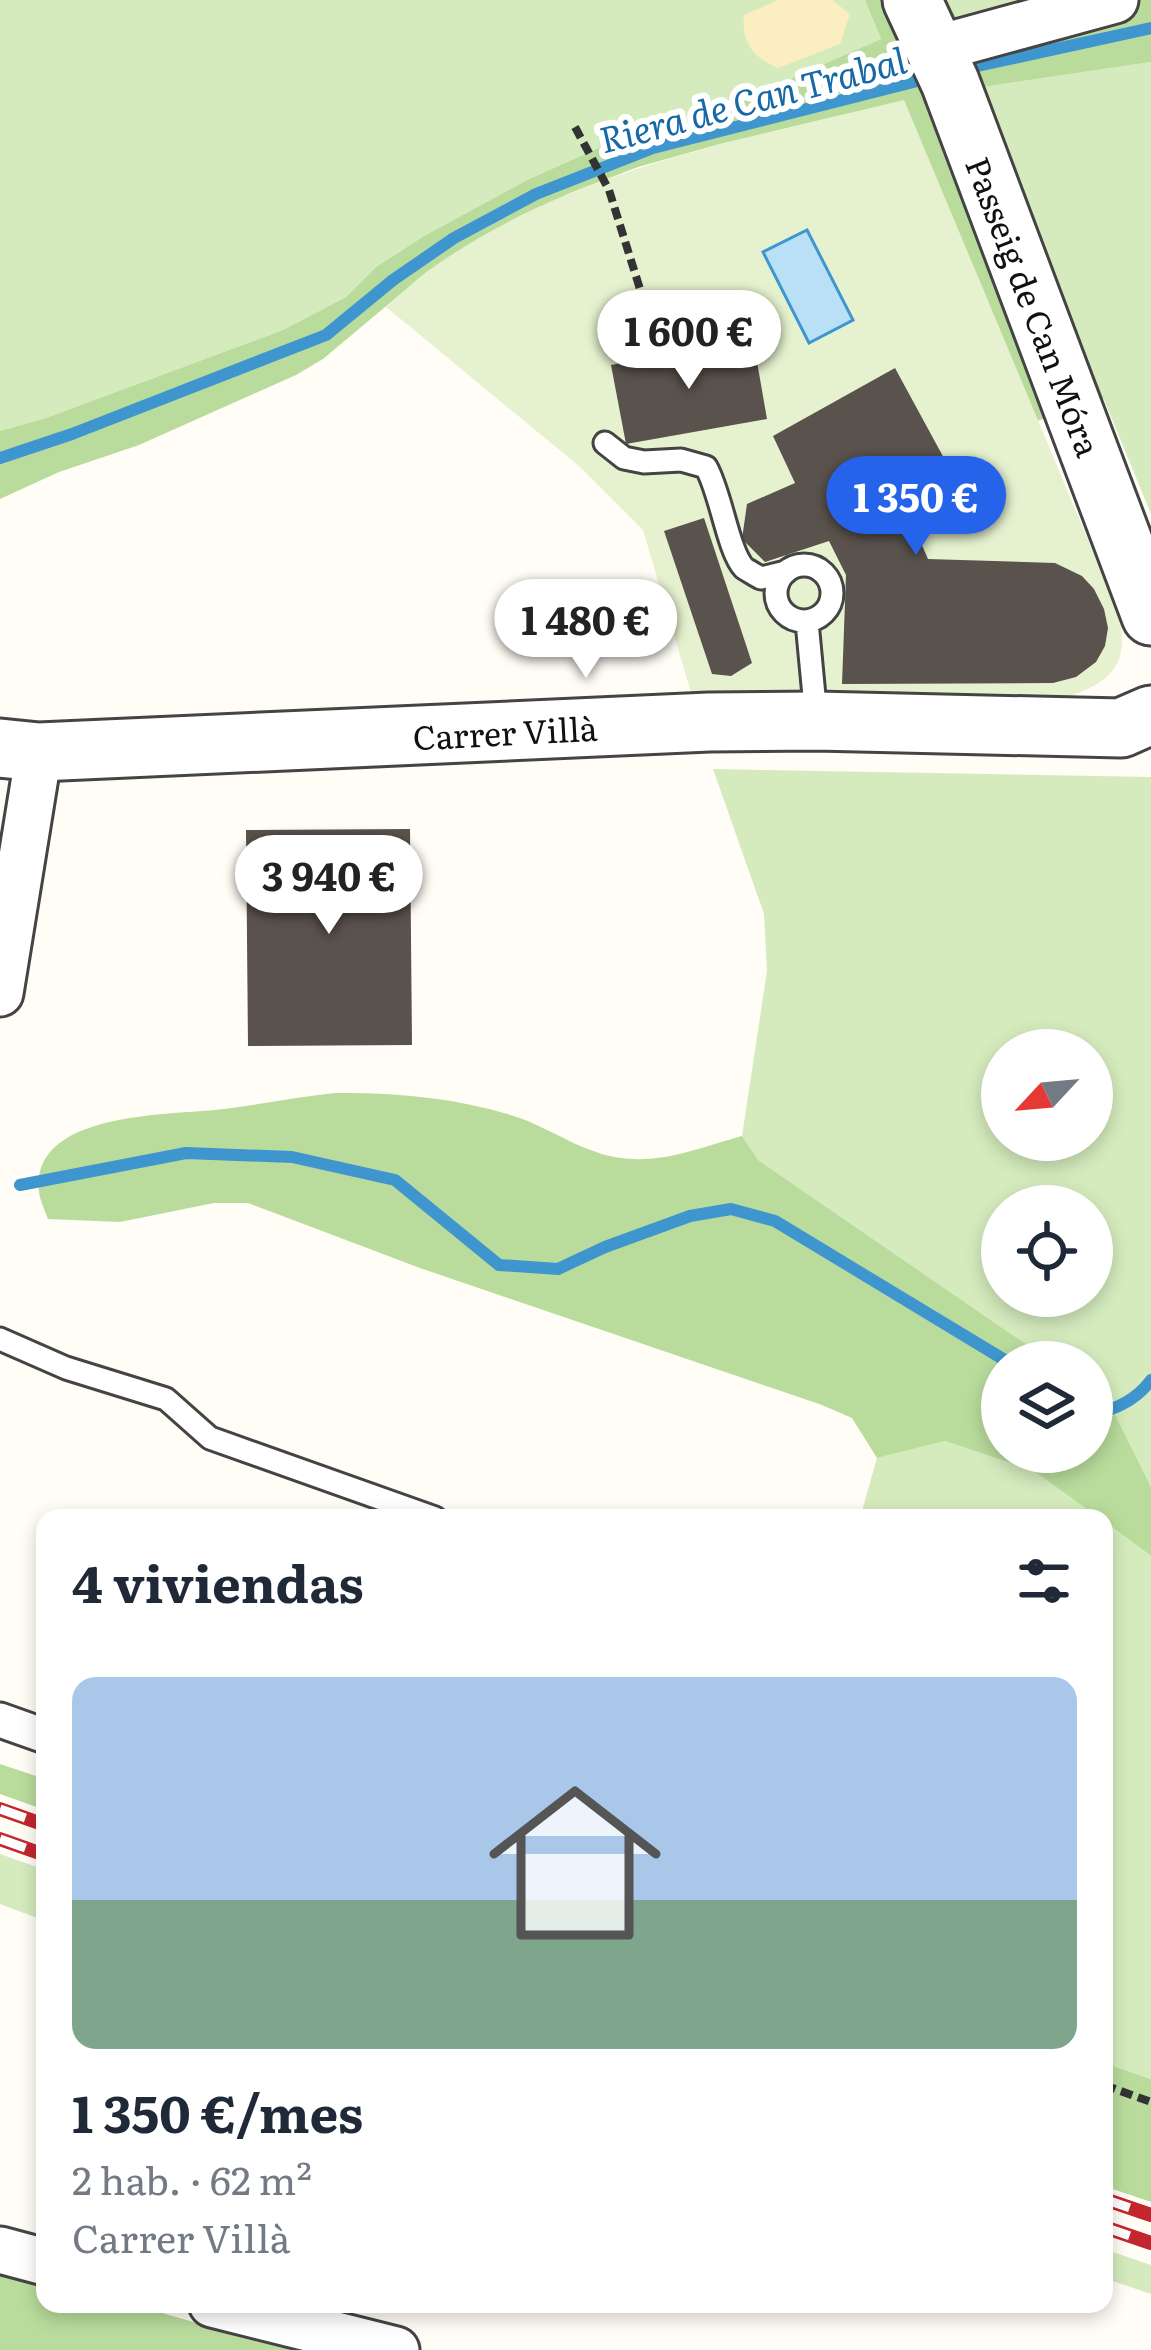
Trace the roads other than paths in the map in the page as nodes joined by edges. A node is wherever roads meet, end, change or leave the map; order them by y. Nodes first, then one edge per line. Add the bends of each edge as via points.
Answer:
1 (1115, 0) edge
2 (934, 46) edge
3 (605, 442) dead end
4 (785, 572) junction
5 (1151, 616) edge
6 (807, 622) junction
7 (1151, 715) edge
8 (816, 721) junction
9 (20, 750) edge
10 (0, 993) edge
11 (0, 1339) edge
12 (410, 1509) edge
13 (0, 1720) edge
14 (36, 1733) edge
15 (0, 2250) edge
16 (36, 2260) edge
17 (248, 2313) edge
18 (396, 2350) edge

1 - 2 street
2 - 5 street, Passeig de Can Móra
3 - 4 lane via 623,458 706,467 744,568 761,578
4 - 6 lane via 778,606
4 - 6 lane via 812,566 830,581 827,609
6 - 8 lane
7 - 8 street, Carrer Villà via 1120,728
8 - 9 street, Carrer Villà
9 - 10 street
11 - 12 lane via 166,1400 210,1438
13 - 14 street
15 - 16 street
17 - 18 street

